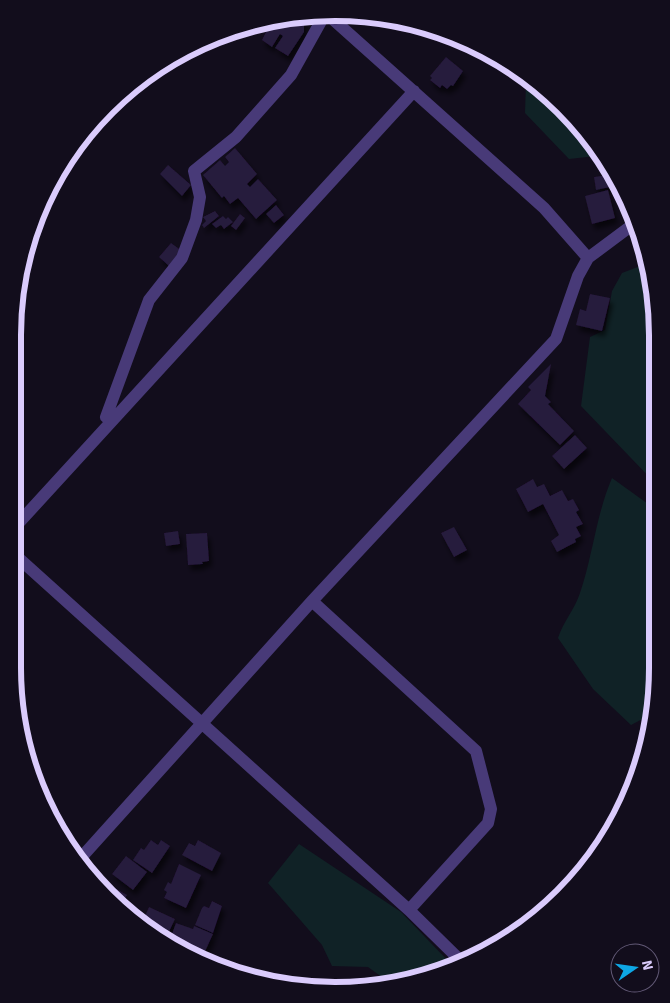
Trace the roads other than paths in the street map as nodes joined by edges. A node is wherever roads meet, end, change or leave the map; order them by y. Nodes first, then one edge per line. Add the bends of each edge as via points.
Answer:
1 (334, 21) edge
2 (322, 22) edge
3 (414, 91) junction
4 (629, 226) edge
5 (588, 258) junction
6 (112, 421) junction
7 (21, 520) edge
8 (21, 560) edge
9 (312, 601) junction
10 (203, 724) junction
11 (83, 855) edge
12 (409, 910) junction
13 (456, 957) edge

1 - 3 street
2 - 6 street via 291,75 236,137 194,171 200,197 196,220 182,258 149,300 106,417
3 - 5 street via 544,208
3 - 6 street
4 - 5 street
5 - 9 street via 578,276 556,339
6 - 7 street
8 - 10 street
9 - 10 street
9 - 12 street via 476,751 490,808 488,823
10 - 11 street
10 - 12 street
12 - 13 street

